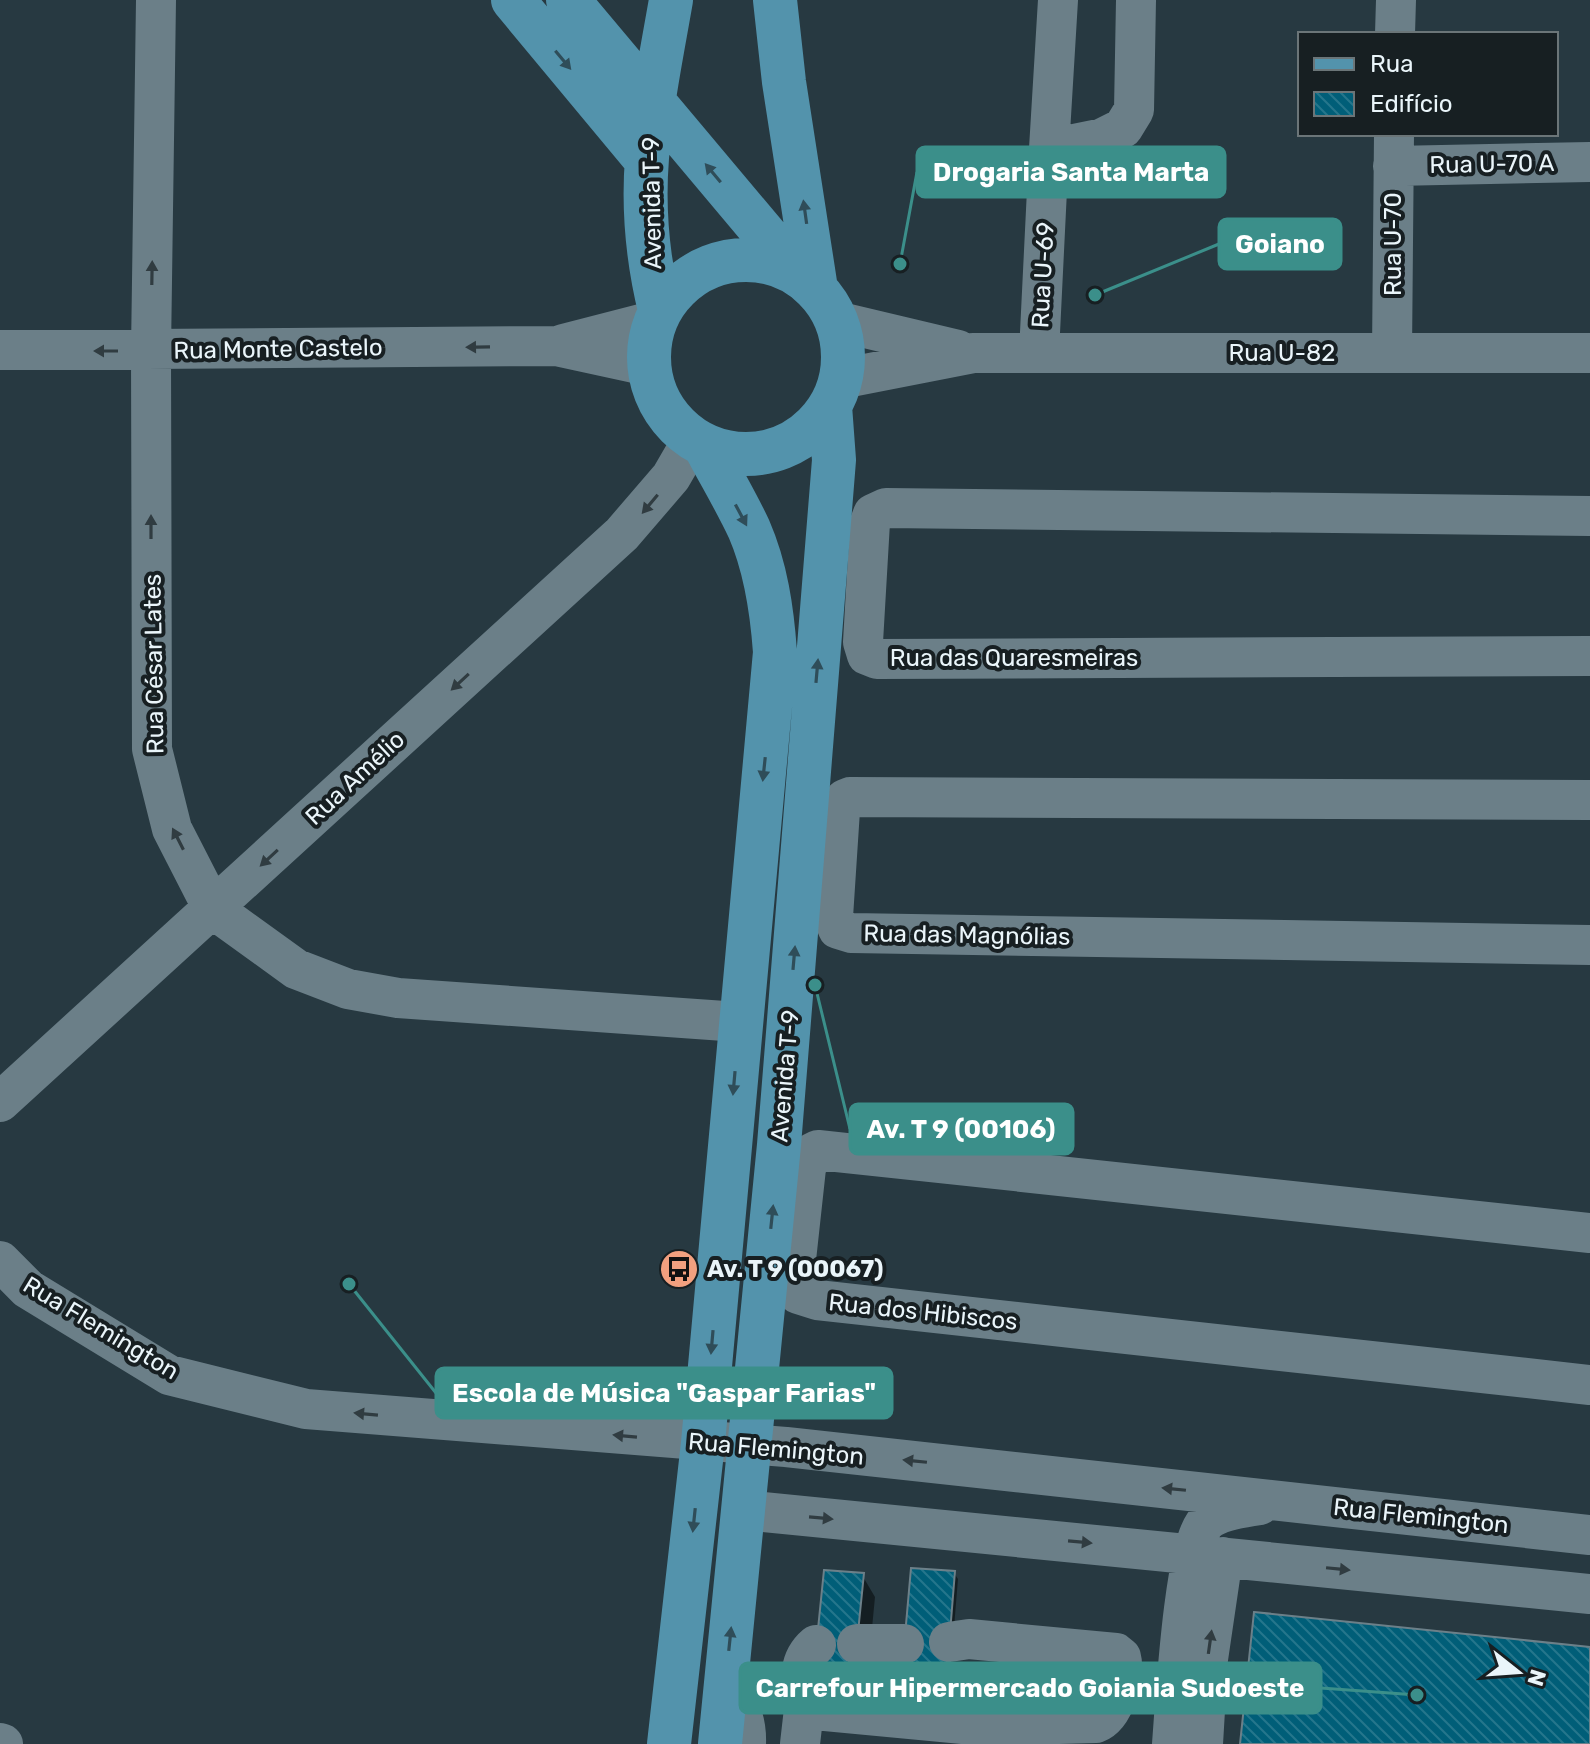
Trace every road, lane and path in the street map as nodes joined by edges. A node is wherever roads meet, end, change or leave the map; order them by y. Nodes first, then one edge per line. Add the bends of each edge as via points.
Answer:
1 (156, 0) edge
2 (513, 0) edge
3 (568, 0) edge
4 (671, 0) edge
5 (775, 0) edge
6 (1058, 0) edge
7 (1136, 0) edge
8 (1396, 0) edge
9 (1395, 32) edge
10 (654, 104) junction
11 (1049, 149) junction
12 (1394, 150) edge
13 (646, 160) junction
14 (1590, 162) edge
15 (817, 295) junction
16 (658, 315) junction
17 (556, 346) junction
18 (0, 350) edge
19 (151, 351) junction
20 (973, 353) junction
21 (1039, 353) junction
22 (1392, 353) junction
23 (1590, 353) edge
24 (648, 366) junction
25 (835, 393) junction
26 (699, 442) junction
27 (1590, 516) edge
28 (1590, 656) edge
29 (1590, 800) edge
30 (213, 909) junction
31 (1590, 945) edge
32 (739, 1022) junction
33 (0, 1102) edge
34 (1590, 1233) edge
35 (0, 1261) edge
36 (1590, 1385) edge
37 (703, 1443) junction
38 (750, 1444) junction
39 (1279, 1500) junction
40 (743, 1510) junction
41 (1590, 1535) edge
42 (1208, 1555) junction
43 (1590, 1594) edge
44 (949, 1642) dead end
45 (857, 1644) dead end
46 (904, 1644) dead end
47 (816, 1645) dead end
48 (726, 1687) junction
49 (802, 1726) edge
50 (873, 1730) edge
51 (669, 1744) edge
52 (720, 1744) edge
53 (746, 1744) edge
54 (1184, 1744) edge

19 -> 1 street, Rua César Lates
2 -> 13 main road
3 - 10 main road
4 - 10 main road, Avenida T-9
15 -> 5 main road
6 - 11 street, Rua U-69
7 - 11 street via 1134,110 1123,128 1103,138
8 - 9 street
10 - 13 main road, Avenida T-9
15 -> 10 main road
11 - 21 street, Rua U-69
12 - 14 street, Rua U-70 A
12 - 22 street, Rua U-70
13 - 16 main road, Avenida T-9
15 - 16 main road via 775,264 749,259 722,262 697,272
15 - 20 street, Rua U-82
15 - 25 main road via 842,350
16 - 17 street, Rua Monte Castelo
16 - 24 main road
17 -> 19 street, Rua Monte Castelo
17 - 24 street, Rua Monte Castelo
19 -> 18 street, Rua Monte Castelo
30 -> 19 street, Rua César Lates via 172,829 152,749
20 - 21 street, Rua U-82
20 - 25 street, Rua U-82
21 - 22 street, Rua U-82
22 - 23 street, Rua U-82
24 - 26 main road via 662,408
25 - 26 main road via 815,425 774,450 727,453
38 -> 25 main road, Avenida T-9 via 779,1145
26 -> 30 street, Rua Amélio via 622,534
26 -> 32 main road, Avenida T-9 via 749,531 763,568 775,652
27 - 28 street, Rua das Quaresmeiras via 886,508 873,514 870,522 863,642 867,655 877,659
29 - 31 street, Rua das Magnólias via 850,797 840,810 833,917 838,929 851,933
30 - 32 street, Rua César Lates via 296,969 348,989 398,998
30 - 33 street, Rua Amélio
32 -> 37 main road, Avenida T-9
34 - 36 street, Rua dos Hibiscos via 818,1150 806,1168 794,1278 798,1294 817,1300
37 -> 35 street, Rua Flemington via 306,1409 169,1375 28,1289
37 - 38 street, Rua Flemington
37 -> 51 main road, Avenida T-9
39 -> 38 street, Rua Flemington
38 - 40 main road, Avenida T-9
39 - 41 street, Rua Flemington
39 - 42 street via 1207,1521 1199,1531
40 -> 42 street
48 -> 40 main road, Avenida T-9
42 -> 43 street
42 - 54 street via 1186,1596
44 - 50 street via 969,1639 1116,1653 1122,1668 1113,1704 1096,1723
45 - 46 street
47 - 49 street via 802,1662
48 - 52 main road, Avenida T-9
48 - 53 street via 740,1706
49 - 50 street

